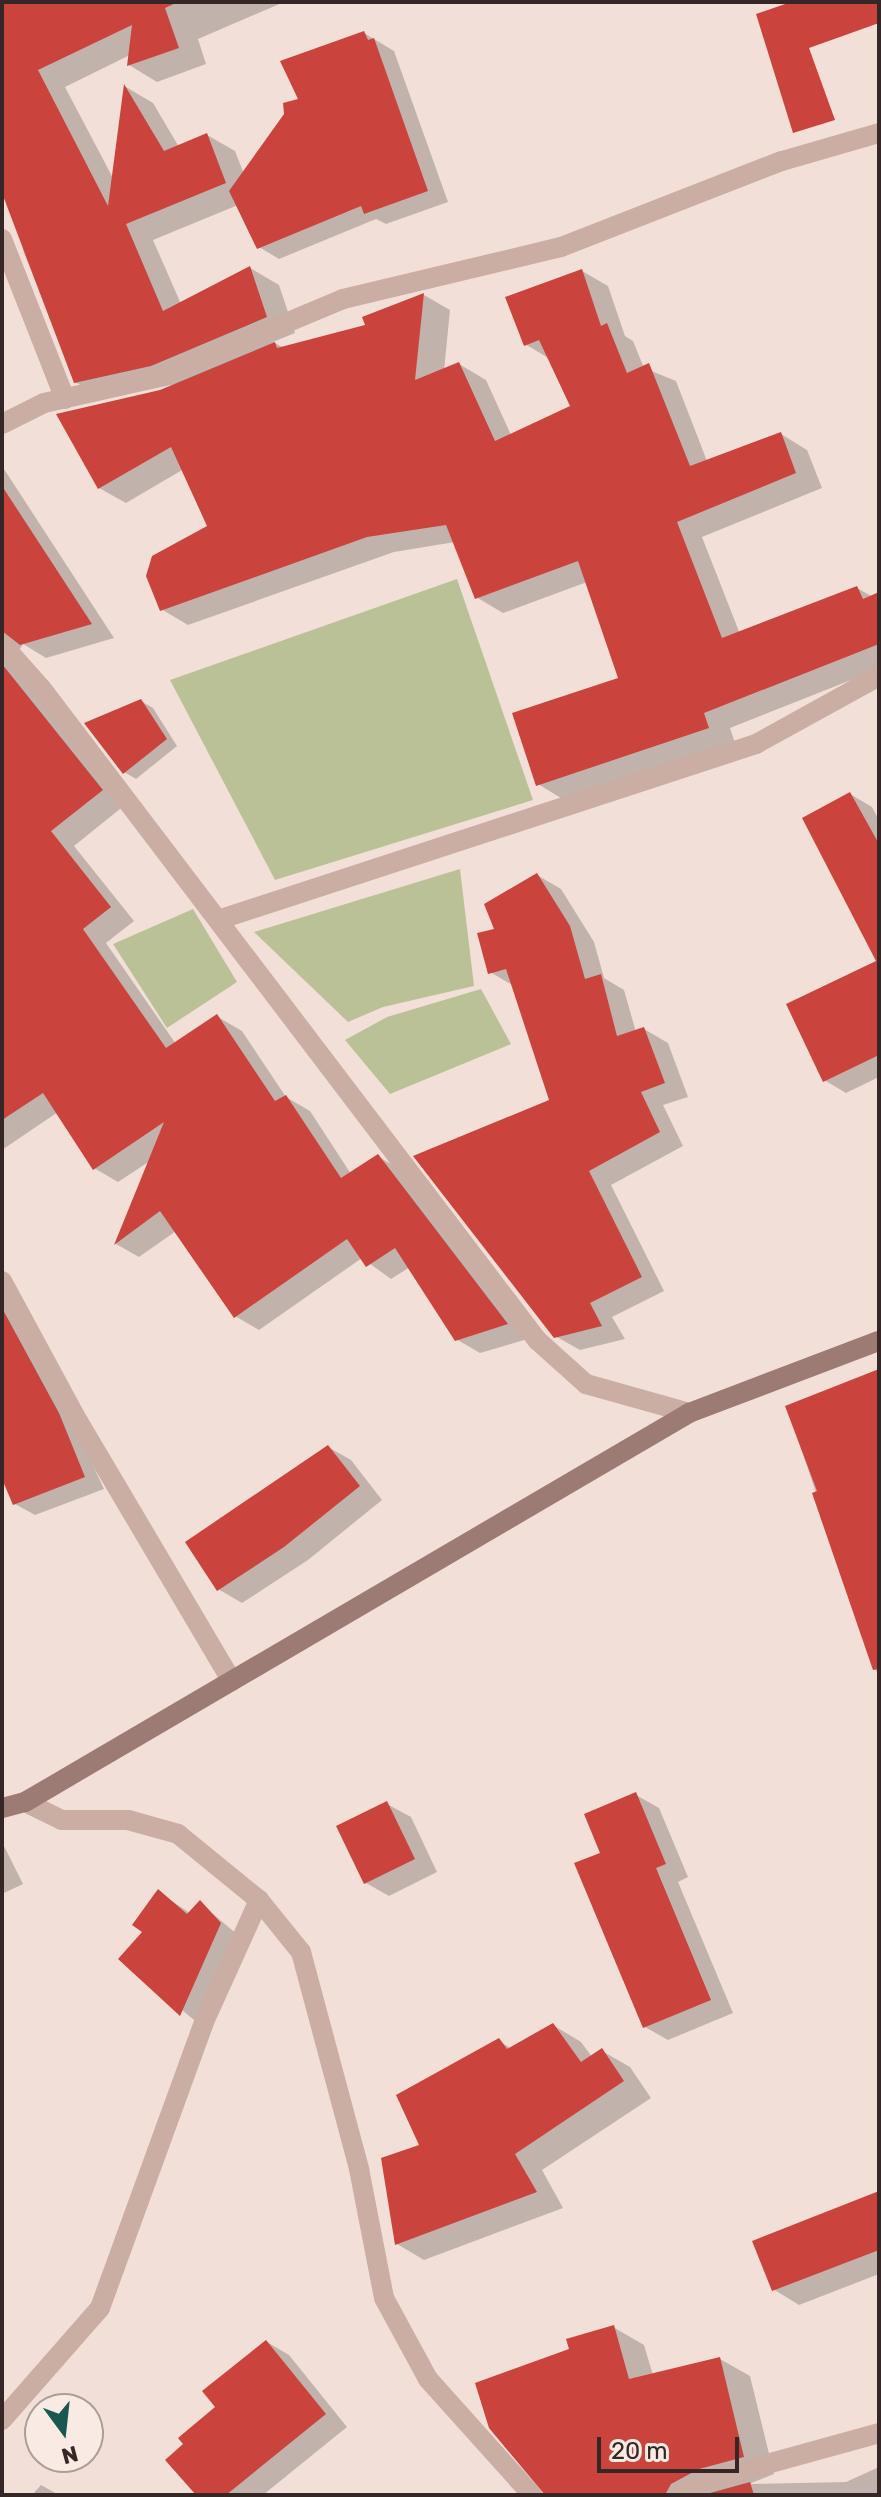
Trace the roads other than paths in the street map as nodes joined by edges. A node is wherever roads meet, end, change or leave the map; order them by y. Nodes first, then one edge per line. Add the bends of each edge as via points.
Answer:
1 (879, 133) edge
2 (2, 239) edge
3 (65, 399) junction
4 (2, 424) edge
5 (2, 644) edge
6 (879, 676) edge
7 (218, 920) junction
8 (2, 1281) edge
9 (879, 1341) edge
10 (689, 1413) junction
11 (232, 1681) junction
12 (25, 1802) junction
13 (2, 1808) edge
14 (259, 1900) junction
15 (2, 2420) edge
16 (879, 2433) edge
17 (532, 2495) edge
18 (678, 2495) edge

1 - 3 street via 782,161 561,247 343,299 155,378
2 - 3 street
3 - 4 street
5 - 7 street
6 - 7 street via 756,744
7 - 10 street via 537,1340 586,1384
8 - 11 street via 75,1416
9 - 10 main road
10 - 11 main road
11 - 12 main road
12 - 13 main road
12 - 14 street via 62,1820 128,1820 178,1834
14 - 15 street via 204,2022 100,2308
14 - 17 street via 301,1952 359,2169 384,2298 428,2379
16 - 18 street via 705,2481

